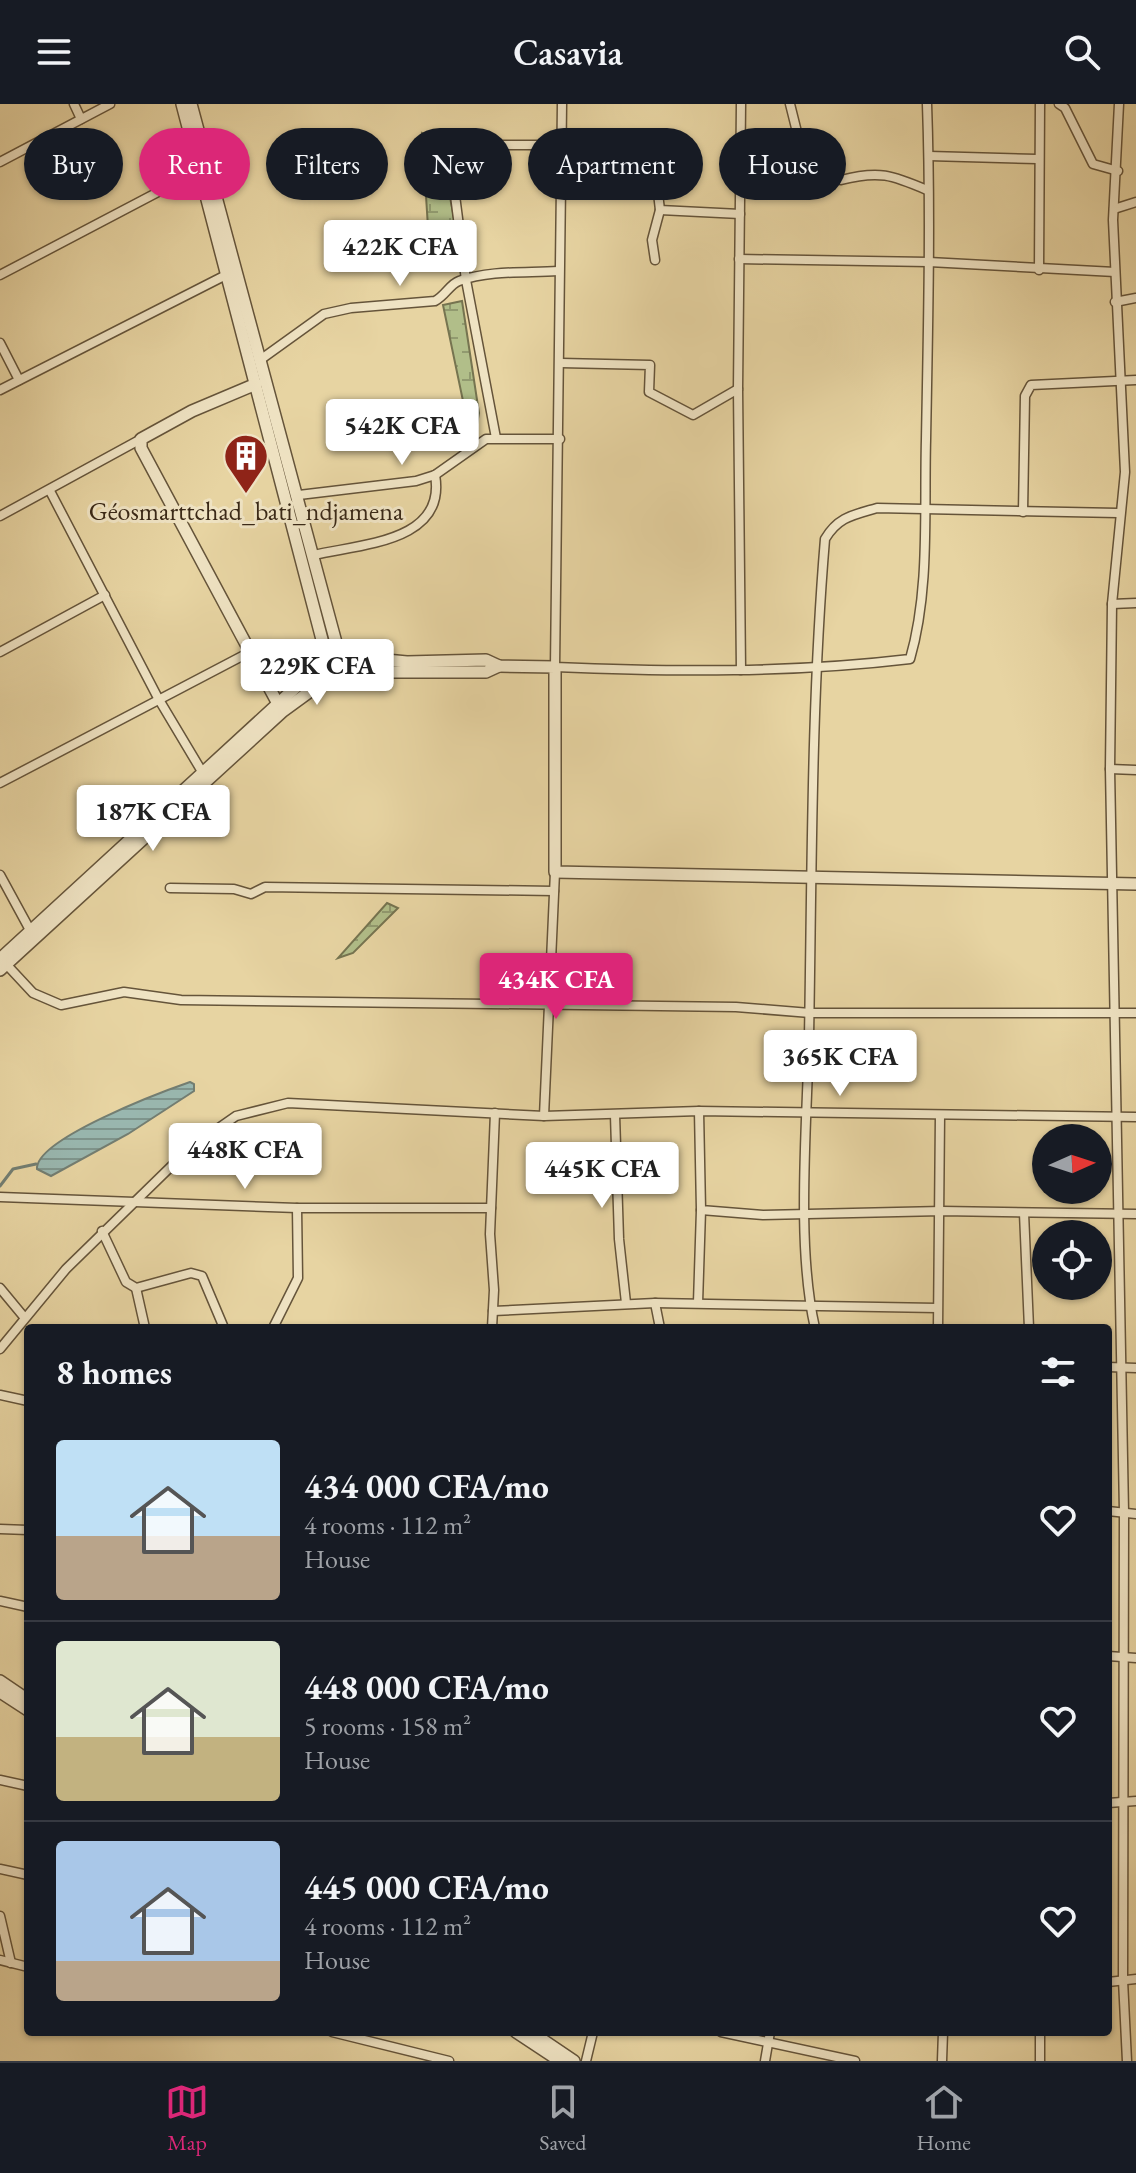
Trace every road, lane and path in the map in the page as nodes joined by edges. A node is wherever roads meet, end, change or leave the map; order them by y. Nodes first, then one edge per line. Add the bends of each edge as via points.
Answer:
1 (74, 104) edge
2 (110, 104) edge
3 (182, 104) edge
4 (191, 104) edge
5 (562, 104) edge
6 (741, 104) edge
7 (790, 104) edge
8 (927, 104) edge
9 (1040, 104) edge
10 (1119, 104) edge
11 (1063, 105) edge
12 (81, 119) junction
13 (189, 128) edge
14 (562, 128) edge
15 (528, 145) edge
16 (929, 156) junction
17 (1037, 159) junction
18 (0, 162) edge
19 (1118, 171) junction
20 (927, 190) junction
21 (143, 200) edge
22 (207, 200) edge
23 (560, 200) edge
24 (659, 200) edge
25 (1136, 202) edge
26 (1114, 209) junction
27 (660, 210) junction
28 (740, 214) junction
29 (739, 259) junction
30 (655, 260) dead end
31 (929, 262) junction
32 (1039, 270) junction
33 (558, 271) junction
34 (1115, 272) junction
35 (0, 275) edge
36 (226, 275) junction
37 (466, 280) junction
38 (1136, 298) edge
39 (1115, 302) junction
40 (0, 343) edge
41 (260, 360) junction
42 (561, 363) junction
43 (19, 380) junction
44 (1136, 380) edge
45 (1121, 382) junction
46 (256, 384) junction
47 (738, 389) junction
48 (0, 390) edge
49 (496, 438) junction
50 (141, 439) junction
51 (560, 439) junction
52 (1136, 471) edge
53 (1125, 472) junction
54 (435, 475) junction
55 (50, 491) junction
56 (299, 495) junction
57 (925, 508) junction
58 (1023, 512) junction
59 (1118, 513) junction
60 (0, 516) edge
61 (314, 555) junction
62 (105, 595) junction
63 (1136, 603) edge
64 (1112, 604) junction
65 (0, 652) edge
66 (336, 652) junction
67 (248, 653) junction
68 (319, 666) junction
69 (499, 666) junction
70 (555, 667) junction
71 (814, 669) junction
72 (741, 670) junction
73 (337, 674) junction
74 (158, 698) junction
75 (277, 702) junction
76 (1110, 769) junction
77 (1136, 770) edge
78 (205, 776) junction
79 (0, 783) edge
80 (555, 872) junction
81 (0, 875) edge
82 (809, 878) junction
83 (1113, 883) junction
84 (1136, 884) edge
85 (170, 888) dead end
86 (554, 891) junction
87 (10, 896) junction
88 (0, 903) edge
89 (30, 930) junction
90 (2, 964) edge
91 (549, 1005) junction
92 (810, 1013) junction
93 (1136, 1013) edge
94 (1114, 1014) junction
95 (699, 1111) junction
96 (495, 1113) junction
97 (808, 1113) junction
98 (615, 1115) junction
99 (940, 1115) junction
100 (544, 1116) junction
101 (1117, 1117) junction
102 (1136, 1117) edge
103 (0, 1197) edge
104 (129, 1204) junction
105 (297, 1208) junction
106 (491, 1208) junction
107 (701, 1210) junction
108 (942, 1211) junction
109 (806, 1212) junction
110 (1024, 1213) junction
111 (1116, 1214) junction
112 (1136, 1214) edge
113 (102, 1231) junction
114 (0, 1288) edge
115 (136, 1288) junction
116 (626, 1303) junction
117 (655, 1303) junction
118 (698, 1303) junction
119 (809, 1308) junction
120 (937, 1308) junction
121 (493, 1311) junction
122 (24, 1317) junction
123 (144, 1324) edge
124 (222, 1324) edge
125 (275, 1324) edge
126 (492, 1324) edge
127 (659, 1324) edge
128 (814, 1324) edge
129 (938, 1324) edge
130 (1029, 1324) edge
131 (0, 1349) edge
132 (1112, 1367) edge
133 (1119, 1367) junction
134 (1136, 1368) edge
135 (0, 1395) edge
136 (24, 1400) edge
137 (1112, 1511) edge
138 (1124, 1512) junction
139 (1136, 1514) edge
140 (0, 1529) edge
141 (24, 1530) edge
142 (0, 1601) edge
143 (24, 1606) edge
144 (1112, 1656) edge
145 (1122, 1657) junction
146 (1136, 1658) edge
147 (0, 1681) edge
148 (0, 1692) edge
149 (24, 1697) edge
150 (24, 1707) edge
151 (0, 1780) edge
152 (24, 1785) edge
153 (1136, 1801) edge
154 (1125, 1802) junction
155 (1112, 1803) edge
156 (0, 1869) edge
157 (24, 1874) edge
158 (0, 1916) edge
159 (0, 1960) edge
160 (11, 1963) junction
161 (24, 1966) edge
162 (1136, 1979) edge
163 (1123, 1980) junction
164 (1112, 1981) edge
165 (356, 2036) edge
166 (522, 2036) edge
167 (537, 2036) edge
168 (592, 2036) edge
169 (737, 2036) edge
170 (769, 2036) edge
171 (943, 2036) edge
172 (1040, 2036) edge
173 (768, 2044) junction
174 (449, 2061) edge
175 (560, 2061) edge
176 (574, 2061) edge
177 (586, 2061) edge
178 (765, 2061) edge
179 (855, 2061) edge
180 (942, 2061) edge
181 (1040, 2061) edge
182 (1127, 2061) edge

1 - 12 street
2 - 12 street
3 - 13 street
4 - 41 street
5 - 14 street
6 - 28 street
7 - 20 street via 800,144 841,180 892,174
8 - 16 street
9 - 17 street
10 - 19 street
11 - 19 street via 1093,164
12 - 18 street
15 - 37 street via 468,145 453,180
16 - 17 street
16 - 20 street
17 - 32 street
19 - 26 street
20 - 31 street
21 - 35 street
22 - 36 street
23 - 33 street
24 - 27 street
25 - 26 street
26 - 34 street
27 - 28 street
27 - 30 street via 652,240
28 - 29 street
29 - 31 street
29 - 47 street
31 - 32 street
31 - 57 street
32 - 34 street
33 - 37 street
33 - 42 street
34 - 39 street
36 - 43 street
36 - 46 street
37 - 41 street via 435,301 324,314
37 - 49 street
38 - 39 street
39 - 45 street
40 - 43 street
41 - 56 street
42 - 47 street via 650,365 649,392 693,415
42 - 51 street
43 - 48 street
44 - 45 street
45 - 53 street
45 - 58 street via 1037,383 1027,390
46 - 50 street
46 - 66 street
47 - 72 street
49 - 51 street
49 - 54 street via 474,445
50 - 55 street
50 - 67 street via 143,453
51 - 70 street
52 - 53 street
53 - 59 street
54 - 56 street
54 - 61 street via 434,506 425,522 409,532
55 - 60 street
55 - 62 street
56 - 61 street
57 - 58 street
57 - 71 street via 877,508 834,525 825,539
57 - 71 street via 921,598 910,659
58 - 59 street
59 - 64 street
61 - 66 street
62 - 65 street
62 - 74 street
63 - 64 street
64 - 76 street
66 - 68 street via 319,657
66 - 69 street via 407,662 486,660
66 - 73 street
67 - 74 street
67 - 75 street
68 - 73 street
68 - 75 street
69 - 70 street
69 - 73 street via 486,672
70 - 72 street
70 - 80 street
71 - 72 street
71 - 82 street
73 - 78 street
74 - 78 street
74 - 79 street
75 - 78 street
76 - 77 street
76 - 83 street
78 - 89 street
78 - 90 street
80 - 82 street
80 - 86 street
81 - 87 street
82 - 83 street
82 - 92 street
83 - 84 street
83 - 94 street
85 - 86 street via 251,894 265,887
86 - 91 street
87 - 88 street
87 - 89 street
89 - 90 street
90 - 91 street via 33,993 61,1005 124,992 181,1000
91 - 92 street
91 - 100 street
92 - 94 street
92 - 97 street
93 - 94 street
94 - 101 street
95 - 97 street
95 - 98 street
95 - 107 street
96 - 100 street
96 - 104 street via 326,1103 257,1109 217,1128
96 - 106 street
97 - 99 street
97 - 109 street
98 - 100 street
98 - 116 street
99 - 101 street
99 - 108 street
101 - 102 street
101 - 111 street
103 - 104 street
104 - 105 street
104 - 113 street
105 - 106 street
105 - 125 street via 298,1278
106 - 121 street
107 - 109 street
107 - 118 street
108 - 109 street
108 - 110 street
108 - 120 street
109 - 119 street
110 - 111 street
110 - 130 street
111 - 112 street
111 - 133 street
113 - 115 street via 126,1282
113 - 122 street
114 - 122 street
115 - 123 street
115 - 124 street via 197,1273 206,1280
116 - 117 street
116 - 121 street
117 - 118 street
117 - 127 street
118 - 119 street
119 - 120 street
119 - 128 street
120 - 129 street
121 - 126 street
122 - 131 street
132 - 133 street
133 - 134 street
133 - 138 street
135 - 136 street
137 - 138 street
138 - 139 street
138 - 145 street
140 - 141 street
142 - 143 street
144 - 145 street
145 - 146 street
145 - 154 street
147 - 149 street
148 - 150 street
151 - 152 street
153 - 154 street
154 - 155 street
154 - 163 street
156 - 157 street
158 - 160 street
159 - 160 street
160 - 161 street
162 - 163 street
163 - 164 street
163 - 182 street
165 - 174 street
166 - 175 street
167 - 176 street
168 - 177 street
169 - 173 street
170 - 173 street
171 - 180 street
172 - 181 street
173 - 178 street
173 - 179 street

